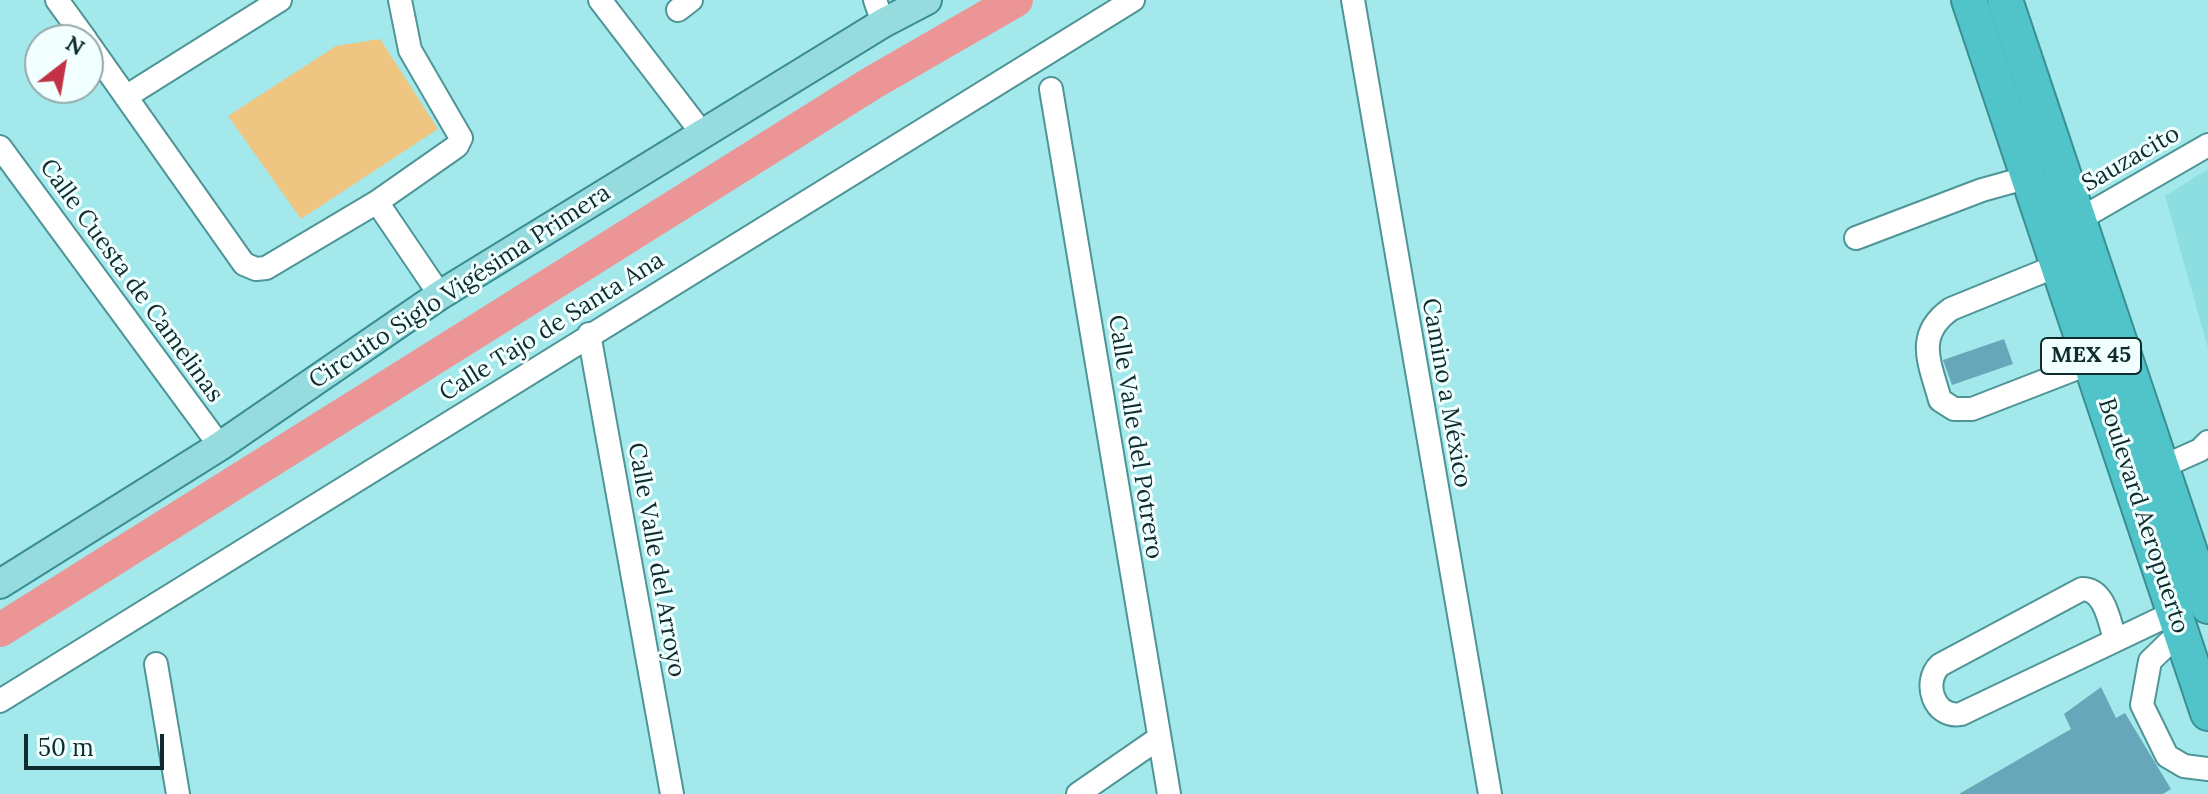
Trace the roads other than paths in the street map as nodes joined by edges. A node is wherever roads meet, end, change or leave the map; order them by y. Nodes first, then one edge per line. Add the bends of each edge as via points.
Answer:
1 (57, 0) edge
2 (280, 0) edge
3 (400, 0) edge
4 (600, 0) edge
5 (927, 0) edge
6 (1133, 0) edge
7 (1353, 0) edge
8 (1969, 0) edge
9 (2005, 0) edge
10 (879, 12) edge
11 (75, 24) edge
12 (104, 64) edge
13 (1051, 89) dead end
14 (127, 96) junction
15 (702, 133) junction
16 (2208, 145) edge
17 (0, 147) edge
18 (2029, 177) junction
19 (377, 202) junction
20 (2080, 219) junction
21 (1856, 238) dead end
22 (2059, 265) junction
23 (440, 295) junction
24 (589, 334) junction
25 (2093, 362) junction
26 (220, 446) junction
27 (2205, 447) edge
28 (2162, 467) junction
29 (0, 584) edge
30 (2208, 606) edge
31 (2178, 622) junction
32 (2115, 639) junction
33 (156, 664) dead end
34 (0, 701) edge
35 (2208, 713) edge
36 (1159, 738) junction
37 (2208, 769) edge
38 (178, 794) edge
39 (672, 794) edge
40 (1078, 794) edge
41 (1169, 794) edge
42 (1490, 794) edge

1 - 11 street
2 - 14 street
3 - 19 street via 410,50 461,138
4 - 15 street
5 - 10 main road, Circuito Siglo Vigésima Primera
6 - 24 street, Calle Tajo de Santa Ana
7 - 42 street, Camino a México
8 - 18 highway, Boulevard Aeropuerto / MEX 45
9 - 20 highway, Boulevard Aeropuerto / MEX 45
10 - 15 main road, Circuito Siglo Vigésima Primera
12 - 14 street
13 - 36 street, Calle Valle del Potrero
14 - 19 street via 244,264 266,268
15 - 23 main road, Circuito Siglo Vigésima Primera
16 - 20 street, Sauzacito
17 - 26 street, Calle Cuesta de Camelinas
18 - 21 street
18 - 22 highway, Boulevard Aeropuerto / MEX 45
19 - 23 street
20 - 28 highway, Boulevard Aeropuerto / MEX 45
22 - 25 highway, Boulevard Aeropuerto / MEX 45
22 - 25 street via 1937,319 1928,333 1927,350 1940,400 1954,409 1972,409
23 - 26 main road, Circuito Siglo Vigésima Primera
24 - 34 street, Calle Tajo de Santa Ana
24 - 39 street, Calle Valle del Arroyo
25 - 31 highway, Boulevard Aeropuerto / MEX 45
26 - 29 main road, Circuito Siglo Vigésima Primera
27 - 28 street
28 - 30 highway, Boulevard Aeropuerto / MEX 45
31 - 32 street
31 - 35 highway, Boulevard Aeropuerto / MEX 45
31 - 37 street via 2150,661 2142,705 2167,756 2184,766
32 - 32 street via 1961,714 1941,710 1929,684 1940,665 2082,589 2098,595
33 - 38 street
36 - 40 street
36 - 41 street, Calle Valle del Potrero

